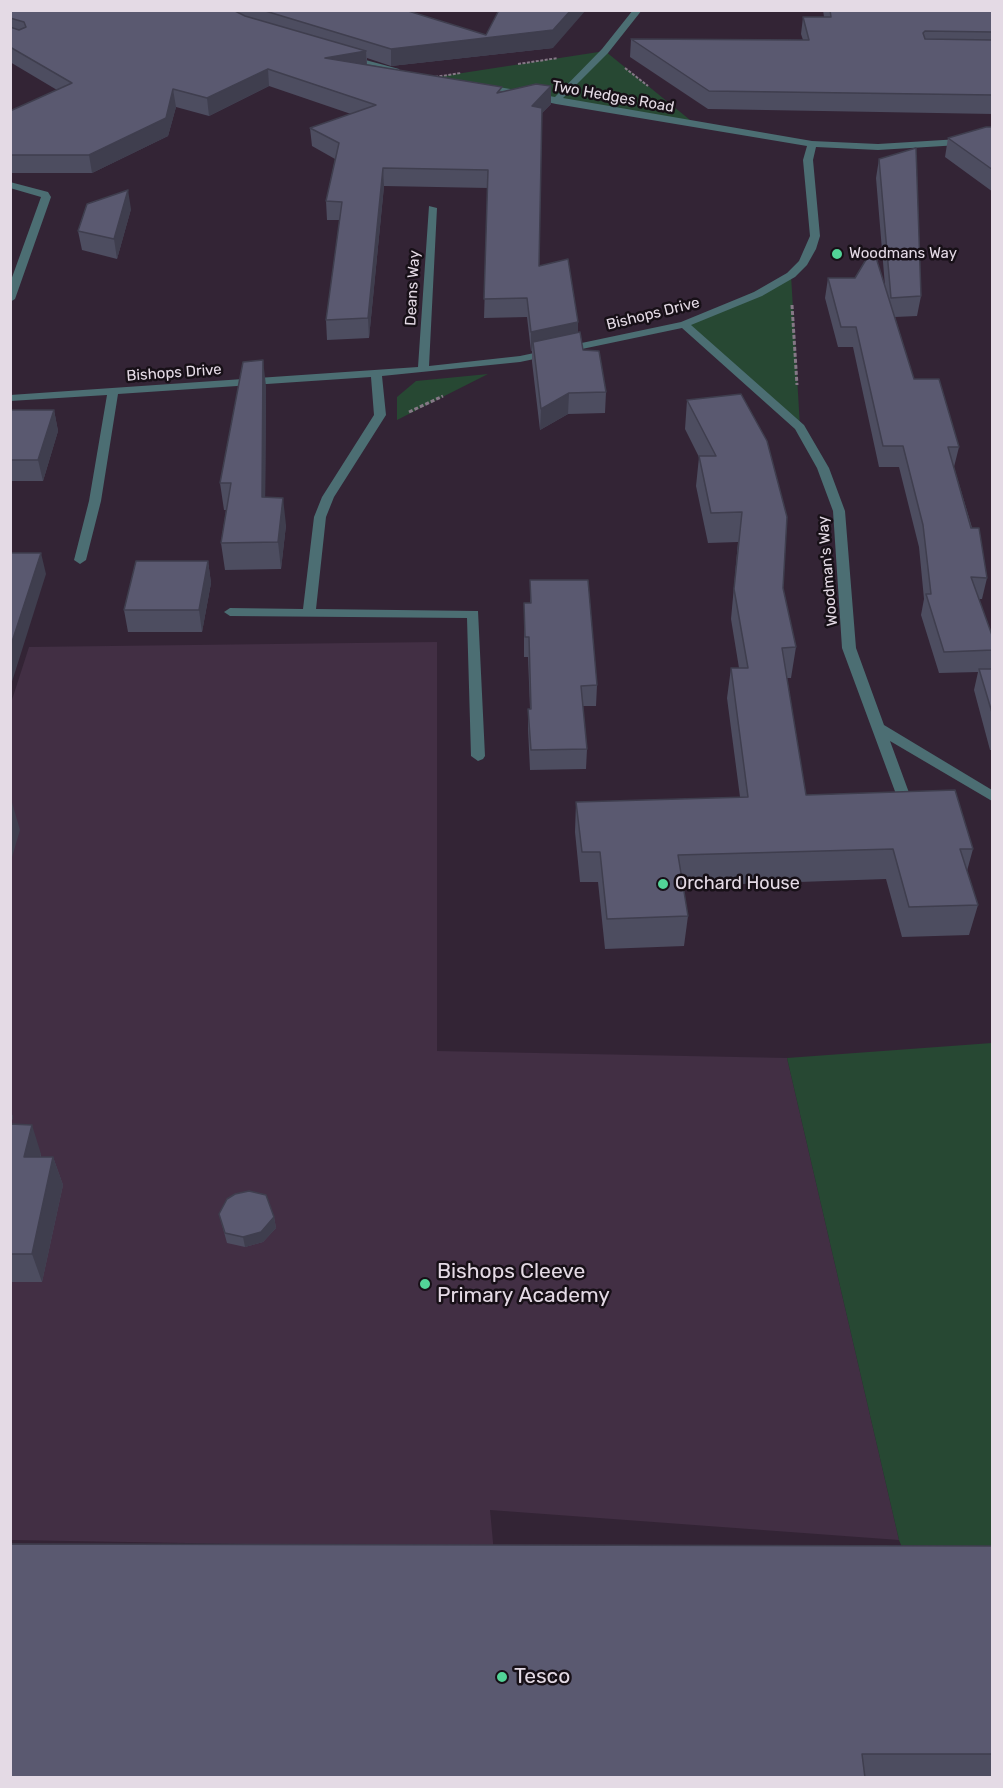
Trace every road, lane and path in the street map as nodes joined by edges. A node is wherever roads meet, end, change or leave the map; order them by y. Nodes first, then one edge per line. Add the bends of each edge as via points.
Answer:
1 (639, 10) edge
2 (338, 55) edge
3 (402, 72) edge
4 (476, 86) edge
5 (556, 101) junction
6 (993, 140) edge
7 (812, 144) junction
8 (10, 185) edge
9 (432, 207) dead end
10 (791, 275) junction
11 (10, 299) edge
12 (684, 324) junction
13 (423, 370) junction
14 (376, 375) junction
15 (113, 392) junction
16 (10, 398) edge
17 (800, 428) junction
18 (80, 560) dead end
19 (230, 612) dead end
20 (309, 613) junction
21 (879, 728) junction
22 (478, 756) dead end
23 (993, 796) edge
24 (908, 809) edge

1 - 5 street
2 - 3 street
4 - 5 street, Two Hedges Road
5 - 7 street, Two Hedges Road
6 - 7 street, Two Hedges Road via 878,147
7 - 10 street, Bishops Drive via 808,160 815,236 811,249
8 - 11 street via 46,197
9 - 13 street, Deans Way
10 - 12 street, Bishops Drive via 740,303
10 - 17 path
12 - 13 street, Bishops Drive via 519,359
12 - 17 street, Woodman's Way
13 - 14 street, Bishops Drive
14 - 15 street, Bishops Drive
14 - 20 street via 380,415 328,497 320,517
15 - 16 street, Bishops Drive
15 - 18 street via 95,501
17 - 21 street, Woodman's Way via 823,468 839,511 849,648
19 - 20 street
20 - 22 street via 472,614
21 - 23 street
21 - 24 street, Woodman's Way

